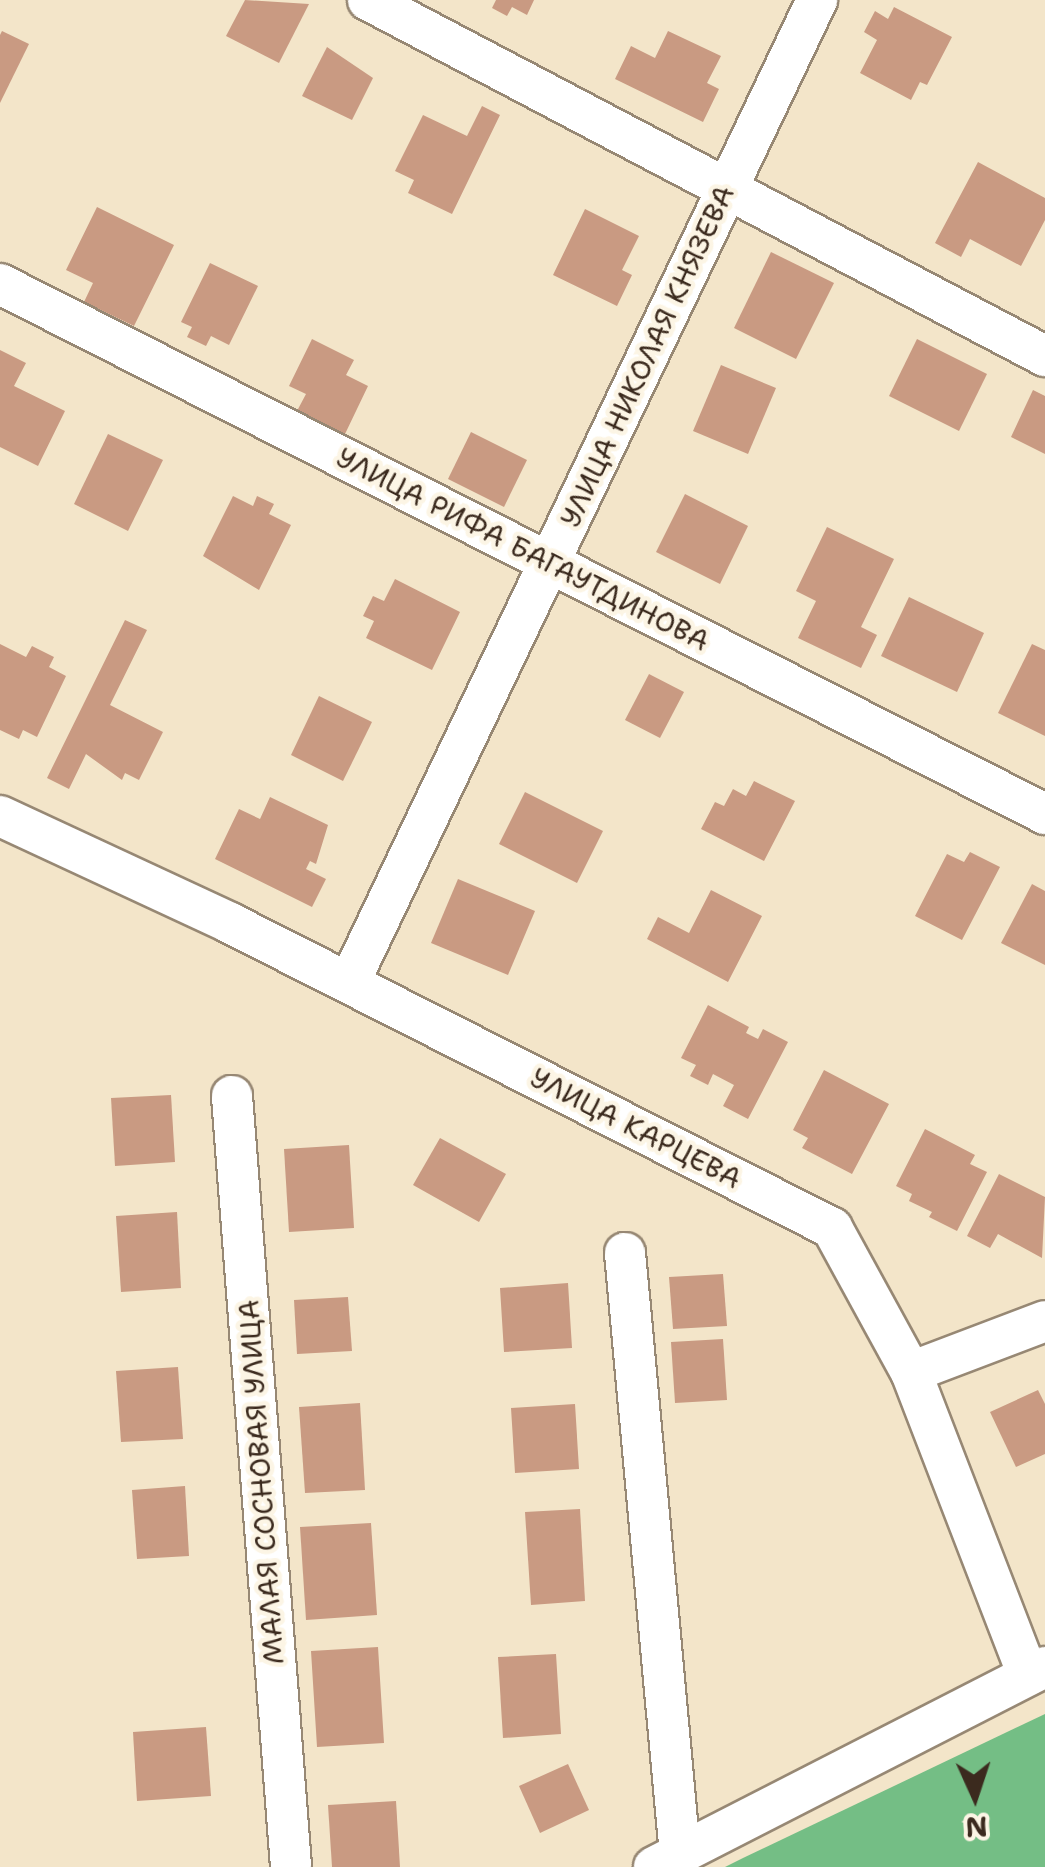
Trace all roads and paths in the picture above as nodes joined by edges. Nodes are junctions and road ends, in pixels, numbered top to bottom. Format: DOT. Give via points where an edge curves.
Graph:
graph roads {
  1 [pos="368,0"];
  2 [pos="816,0"];
  3 [pos="727,189"];
  4 [pos="0,284"];
  5 [pos="1045,356"];
  6 [pos="549,562"];
  7 [pos="1045,814"];
  8 [pos="0,816"];
  9 [pos="349,983"];
  10 [pos="232,1096"];
  11 [pos="625,1253"];
  12 [pos="1045,1321"];
  13 [pos="911,1372"];
  14 [pos="1037,1671"];
  15 [pos="667,1860"];
  16 [pos="291,1867"];
  1 -- 3 [label="street"];
  2 -- 3 [label="street, УЛИЦА НИКОЛАЯ КНЯЗЕВА"];
  3 -- 5 [label="street"];
  3 -- 6 [label="street, УЛИЦА НИКОЛАЯ КНЯЗЕВА"];
  4 -- 6 [label="street, УЛИЦА РИФА БАГАУТДИНОВА"];
  6 -- 7 [label="street, УЛИЦА РИФА БАГАУТДИНОВА"];
  6 -- 9 [label="street, УЛИЦА НИКОЛАЯ КНЯЗЕВА"];
  8 -- 9 [label="street, УЛИЦА КАРЦЕВА"];
  9 -- 13 [label="street, УЛИЦА КАРЦЕВА" via="832,1228"];
  10 -- 16 [label="street, МАЛАЯ СОСНОВАЯ УЛИЦА"];
  11 -- 15 [label="street"];
  12 -- 13 [label="street"];
  13 -- 14 [label="street, УЛИЦА КАРЦЕВА"];
  14 -- 15 [label="street"];
}
